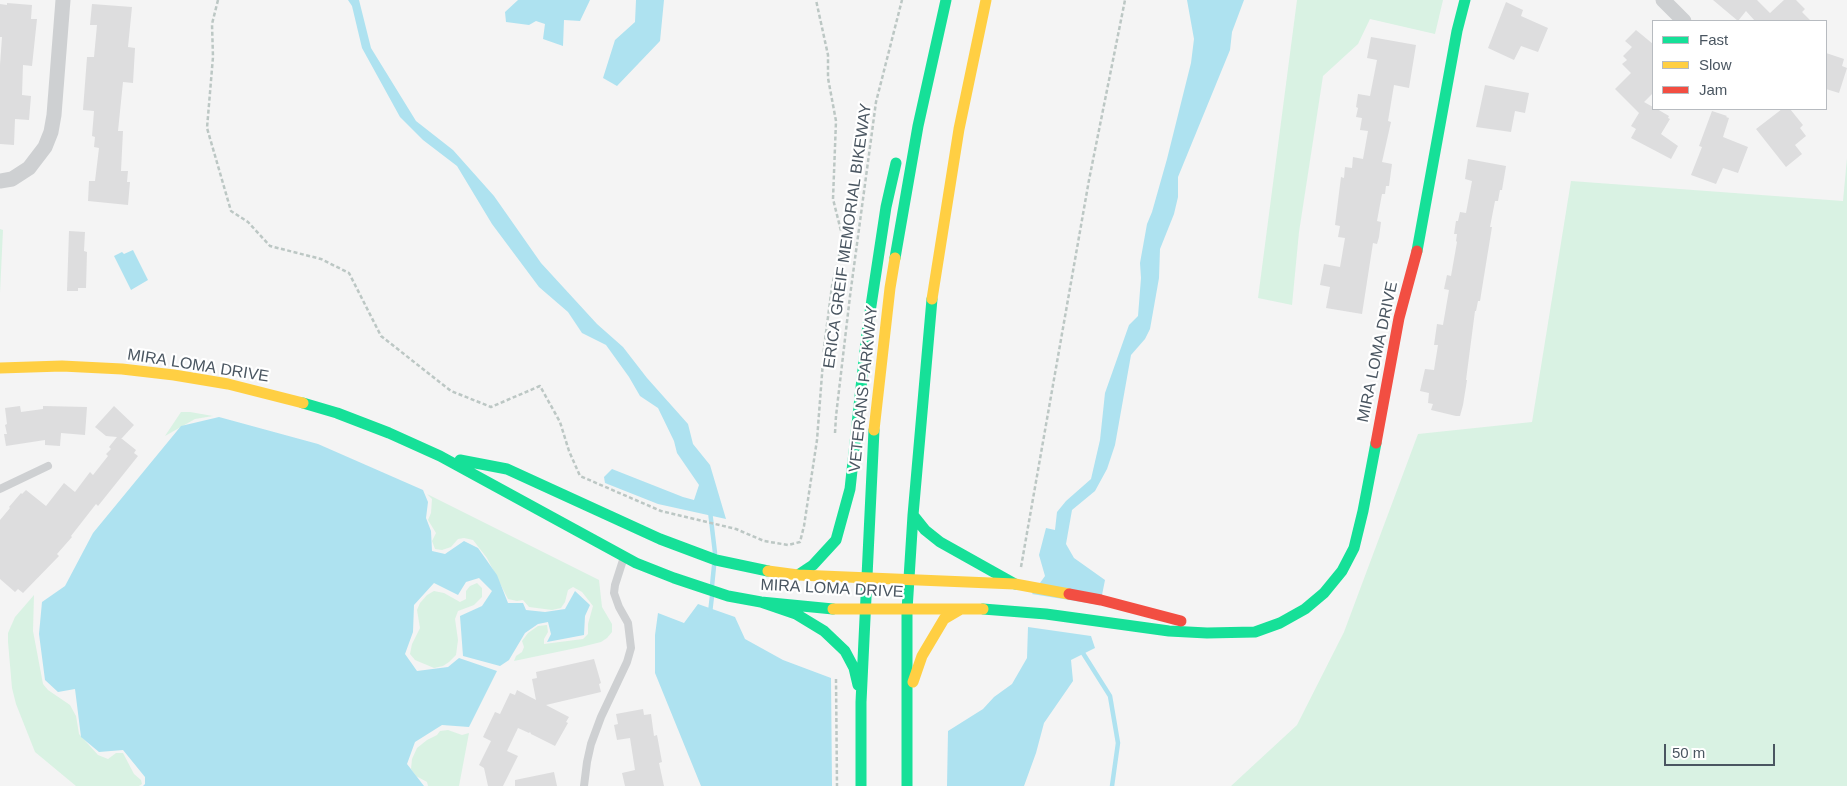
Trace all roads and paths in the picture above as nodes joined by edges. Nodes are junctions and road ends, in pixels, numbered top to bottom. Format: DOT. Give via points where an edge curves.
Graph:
graph roads {
  1 [pos="63,0"];
  2 [pos="218,0"];
  3 [pos="816,0"];
  4 [pos="902,0"];
  5 [pos="946,0"];
  6 [pos="986,0"];
  7 [pos="1125,0"];
  8 [pos="1465,0"];
  9 [pos="1663,0"];
  10 [pos="1683,20"];
  11 [pos="919,122"];
  12 [pos="0,181"];
  13 [pos="0,368"];
  14 [pos="835,434"];
  15 [pos="440,456"];
  16 [pos="48,466"];
  17 [pos="0,489"];
  18 [pos="913,515"];
  19 [pos="624,557"];
  20 [pos="1021,569"];
  21 [pos="798,575"];
  22 [pos="867,577"];
  23 [pos="909,579"];
  24 [pos="1015,584"];
  25 [pos="761,602"];
  26 [pos="961,609"];
  27 [pos="865,610"];
  28 [pos="907,610"];
  29 [pos="1224,633"];
  30 [pos="836,678"];
  31 [pos="907,698"];
  32 [pos="861,702"];
  33 [pos="584,786"];
  34 [pos="836,786"];
  35 [pos="861,786"];
  36 [pos="907,786"];
  1 -- 12 [label="street" via="51,132 45,147 29,168 12,179"];
  2 -- 3 [label="path" via="212,24 213,57 207,128 231,210 248,222 270,246 321,259 349,273 381,336 451,391 492,407 540,386 560,422 580,476 661,511 736,529 764,542 788,545 800,542 804,526 817,440 825,339 842,235 833,199 836,121 828,78 828,55"];
  4 -- 14 [label="path, ERICA GREIF MEMORIAL BIKEWAY" via="876,102"];
  5 -- 11 [label="main road, VETERANS PARKWAY"];
  6 -- 18 [label="main road" via="958,129 932,292"];
  7 -- 20 [label="path" via="1089,180"];
  8 -- 29 [label="main road, MIRA LOMA DRIVE" via="1417,252 1399,318 1354,548 1342,571 1305,609 1255,632"];
  9 -- 10 [label="street"];
  11 -- 21 [label="main road" via="896,161 886,208 867,332 850,489 836,540 813,565"];
  11 -- 22 [label="main road, VETERANS PARKWAY" via="890,288 873,435"];
  13 -- 15 [label="main road, MIRA LOMA DRIVE" via="62,366 122,369 228,384 337,413"];
  15 -- 19 [label="main road, MIRA LOMA DRIVE"];
  15 -- 21 [label="main road, MIRA LOMA DRIVE" via="508,469 660,539 716,560"];
  16 -- 17 [label="lane"];
  18 -- 23 [label="main road"];
  18 -- 24 [label="main road" via="924,530 940,542"];
  19 -- 25 [label="main road, MIRA LOMA DRIVE" via="654,571 728,596"];
  19 -- 33 [label="lane" via="614,593 628,623 631,648 601,717 587,762"];
  21 -- 22 [label="main road, MIRA LOMA DRIVE"];
  22 -- 23 [label="main road, MIRA LOMA DRIVE"];
  22 -- 27 [label="main road, VETERANS PARKWAY"];
  23 -- 24 [label="main road, MIRA LOMA DRIVE"];
  23 -- 28 [label="main road"];
  24 -- 29 [label="main road, MIRA LOMA DRIVE" via="1102,600"];
  25 -- 27 [label="main road, MIRA LOMA DRIVE"];
  25 -- 32 [label="main road" via="796,614 824,631 845,651 854,668"];
  26 -- 28 [label="main road, MIRA LOMA DRIVE"];
  26 -- 29 [label="main road, MIRA LOMA DRIVE" via="1028,612 1169,630"];
  26 -- 31 [label="main road" via="944,619 922,656"];
  27 -- 28 [label="main road, MIRA LOMA DRIVE"];
  27 -- 32 [label="main road, VETERANS PARKWAY"];
  28 -- 31 [label="main road"];
  30 -- 34 [label="path"];
  31 -- 36 [label="main road"];
  32 -- 35 [label="main road, VETERANS PARKWAY"];
}
